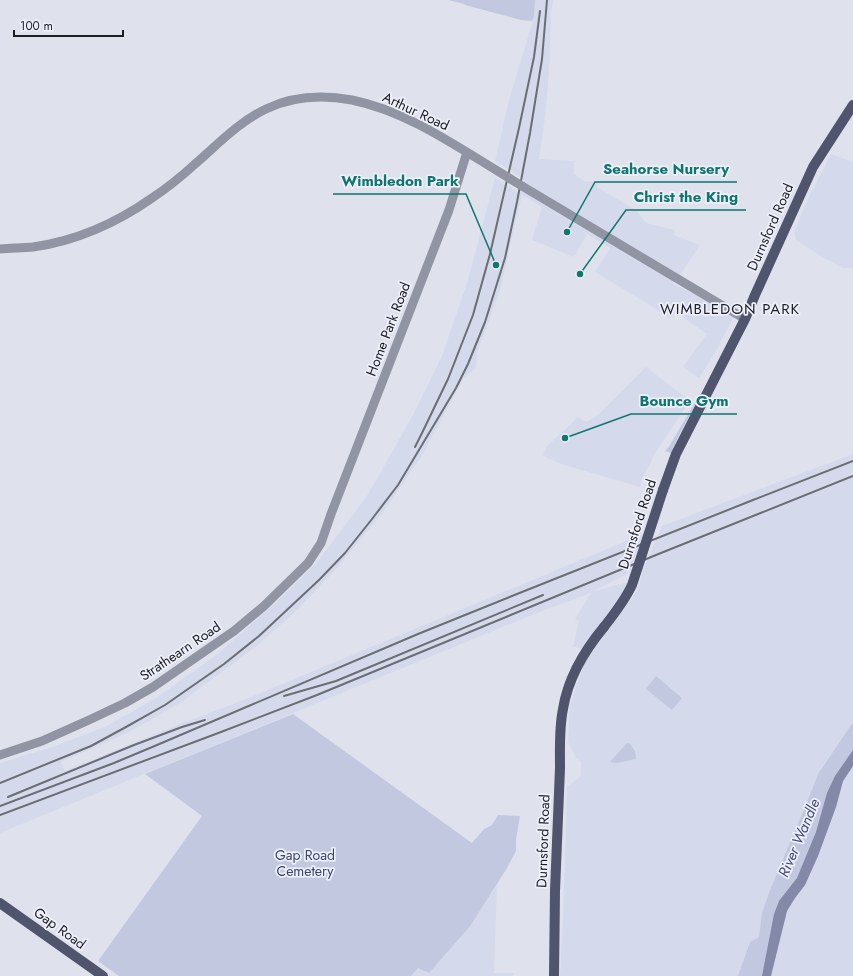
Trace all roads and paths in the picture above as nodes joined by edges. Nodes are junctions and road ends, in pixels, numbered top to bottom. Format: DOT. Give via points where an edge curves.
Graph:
graph roads {
  1 [pos="853,105"];
  2 [pos="467,152"];
  3 [pos="0,248"];
  4 [pos="745,319"];
  5 [pos="331,514"];
  6 [pos="0,755"];
  7 [pos="0,903"];
  8 [pos="103,976"];
  9 [pos="554,976"];
  1 -- 4 [label="main road, Durnsford Road" via="813,167"];
  2 -- 3 [label="street, Arthur Road" via="428,129 386,110 352,100 324,97 293,99 267,108 244,122 183,174 129,213 80,235 53,243 32,247"];
  2 -- 4 [label="street, Arthur Road, bridge"];
  2 -- 5 [label="street, Home Park Road" via="446,217"];
  4 -- 9 [label="main road, Durnsford Road, bridge" via="676,454 632,585 622,605 592,641 578,665 562,710 555,868"];
  5 -- 6 [label="street, Strathearn Road" via="313,556 264,606 234,631 153,687 125,703 42,741"];
  7 -- 8 [label="main road, Gap Road"];
}
